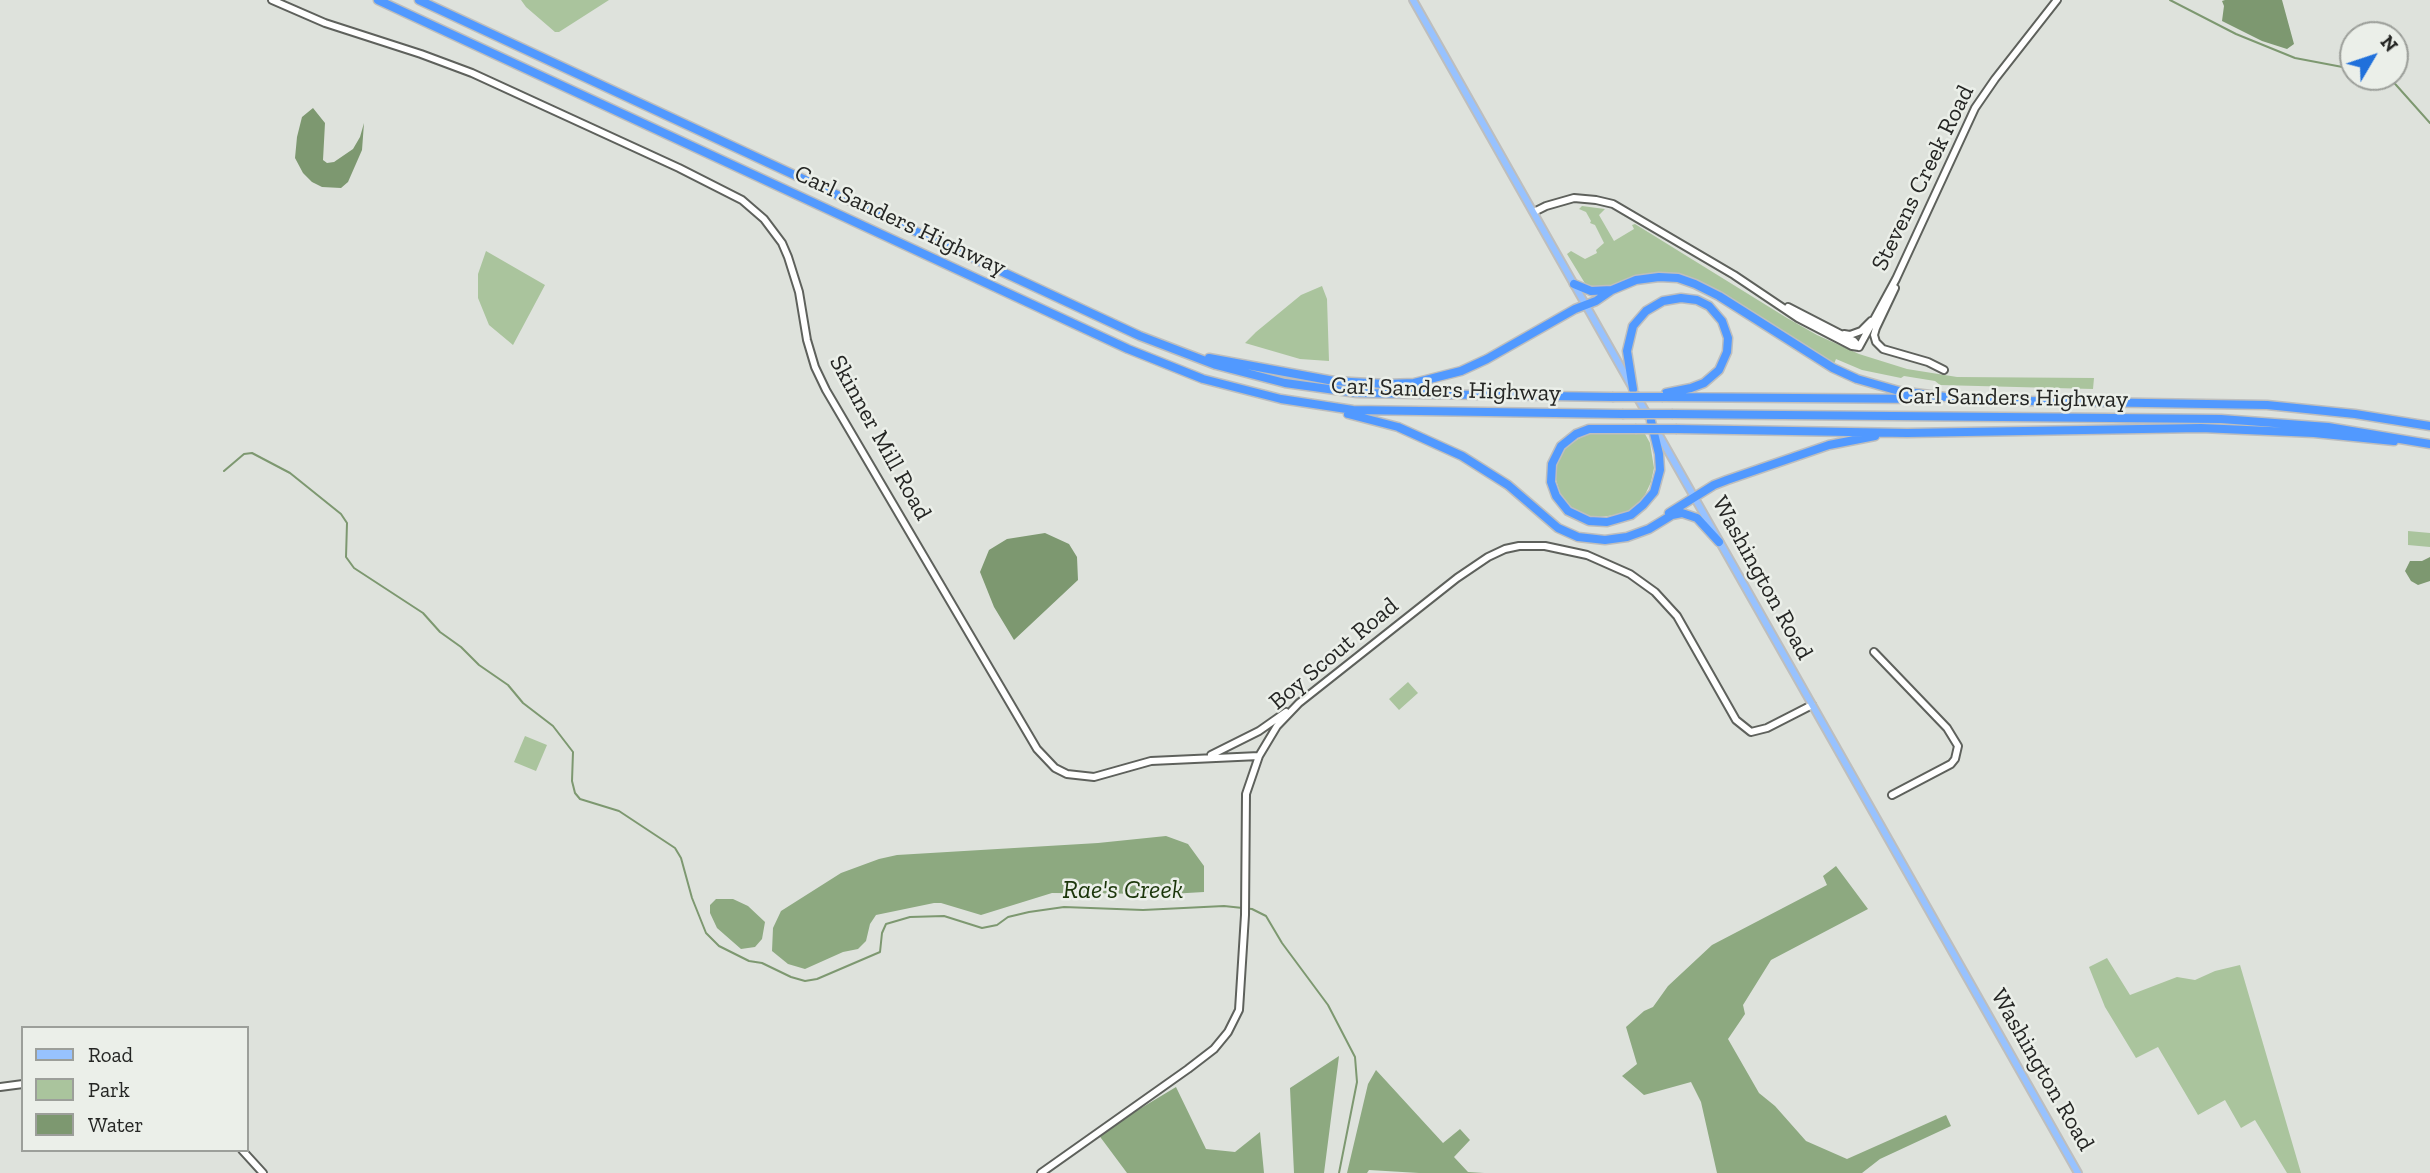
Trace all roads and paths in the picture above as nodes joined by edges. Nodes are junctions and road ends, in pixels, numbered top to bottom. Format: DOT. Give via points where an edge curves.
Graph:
graph roads {
  1 [pos="272,0"];
  2 [pos="378,0"];
  3 [pos="419,0"];
  4 [pos="1413,0"];
  5 [pos="2057,0"];
  6 [pos="1534,212"];
  7 [pos="1896,279"];
  8 [pos="1574,284"];
  9 [pos="1612,290"];
  10 [pos="1775,302"];
  11 [pos="1586,305"];
  12 [pos="1875,318"];
  13 [pos="1838,332"];
  14 [pos="1859,346"];
  15 [pos="1182,354"];
  16 [pos="1944,370"];
  17 [pos="1633,389"];
  18 [pos="1662,395"];
  19 [pos="1969,400"];
  20 [pos="1307,404"];
  21 [pos="1651,421"];
  22 [pos="2430,426"];
  23 [pos="1907,432"];
  24 [pos="2428,443"];
  25 [pos="1695,497"];
  26 [pos="1627,537"];
  27 [pos="1720,542"];
  28 [pos="1874,652"];
  29 [pos="1299,703"];
  30 [pos="1812,705"];
  31 [pos="1259,755"];
  32 [pos="1209,757"];
  33 [pos="1892,795"];
  34 [pos="21,1084"];
  35 [pos="0,1087"];
  36 [pos="244,1152"];
  37 [pos="263,1173"];
  38 [pos="1041,1173"];
  39 [pos="2078,1173"];
  1 -- 32 [label="street, Skinner Mill Road" via="472,73 679,168 752,208 774,231 788,257 807,341 826,390 1045,760 1067,774 1094,777 1139,763"];
  2 -- 20 [label="highway, Carl Sanders Highway" via="1153,360 1227,387"];
  3 -- 15 [label="highway, Carl Sanders Highway"];
  4 -- 6 [label="main road, Washington Road"];
  5 -- 7 [label="street, Stevens Creek Road" via="1975,108"];
  6 -- 8 [label="main road, Washington Road"];
  6 -- 10 [label="street" via="1574,198 1610,203"];
  7 -- 12 [label="street, Stevens Creek Road"];
  7 -- 16 [label="street" via="1876,328 1876,342 1883,349"];
  8 -- 9 [label="highway" via="1591,291"];
  8 -- 11 [label="main road, Washington Road"];
  9 -- 11 [label="highway"];
  9 -- 19 [label="highway" via="1636,280 1678,278 1719,296 1857,379 1899,391"];
  10 -- 13 [label="street"];
  10 -- 14 [label="street" via="1798,318"];
  11 -- 15 [label="highway" via="1474,365 1414,383 1314,379"];
  11 -- 17 [label="main road, Washington Road"];
  12 -- 13 [label="street" via="1861,331 1850,335"];
  12 -- 14 [label="street, Stevens Creek Road"];
  13 -- 14 [label="street"];
  15 -- 18 [label="highway, Carl Sanders Highway, bridge" via="1269,380 1338,391"];
  17 -- 18 [label="highway" via="1627,347 1641,315 1668,299 1704,303 1726,330 1722,365 1698,385"];
  17 -- 21 [label="main road, Washington Road"];
  18 -- 19 [label="highway, Carl Sanders Highway"];
  19 -- 22 [label="highway, Carl Sanders Highway" via="2267,405"];
  20 -- 24 [label="highway, Carl Sanders Highway, bridge" via="1379,411 2221,419 2319,426"];
  20 -- 26 [label="highway" via="1398,427 1462,456 1570,534 1596,540"];
  21 -- 23 [label="highway, bridge" via="1659,454 1660,470 1654,492 1643,505 1631,515 1607,522 1589,521 1568,511 1551,482 1552,464 1561,446 1589,429 1635,429 1677,429"];
  21 -- 25 [label="main road, Washington Road"];
  23 -- 24 [label="highway" via="2201,428"];
  23 -- 25 [label="highway" via="1829,445 1727,480"];
  25 -- 26 [label="highway"];
  25 -- 27 [label="main road, Washington Road"];
  26 -- 27 [label="highway" via="1682,513 1697,519"];
  27 -- 30 [label="main road, Washington Road"];
  28 -- 33 [label="street" via="1947,728 1958,746 1951,764"];
  29 -- 30 [label="street, Boy Scout Road" via="1488,557 1504,549 1537,545 1611,564 1655,592 1677,616 1736,720 1747,730 1767,728"];
  29 -- 31 [label="street, Boy Scout Road"];
  29 -- 32 [label="street"];
  30 -- 39 [label="main road, Washington Road"];
  31 -- 32 [label="street, Skinner Mill Road"];
  31 -- 38 [label="street, Boy Scout Road" via="1246,794 1238,1010 1228,1032 1188,1069"];
  34 -- 35 [label="street"];
  36 -- 37 [label="street"];
}
